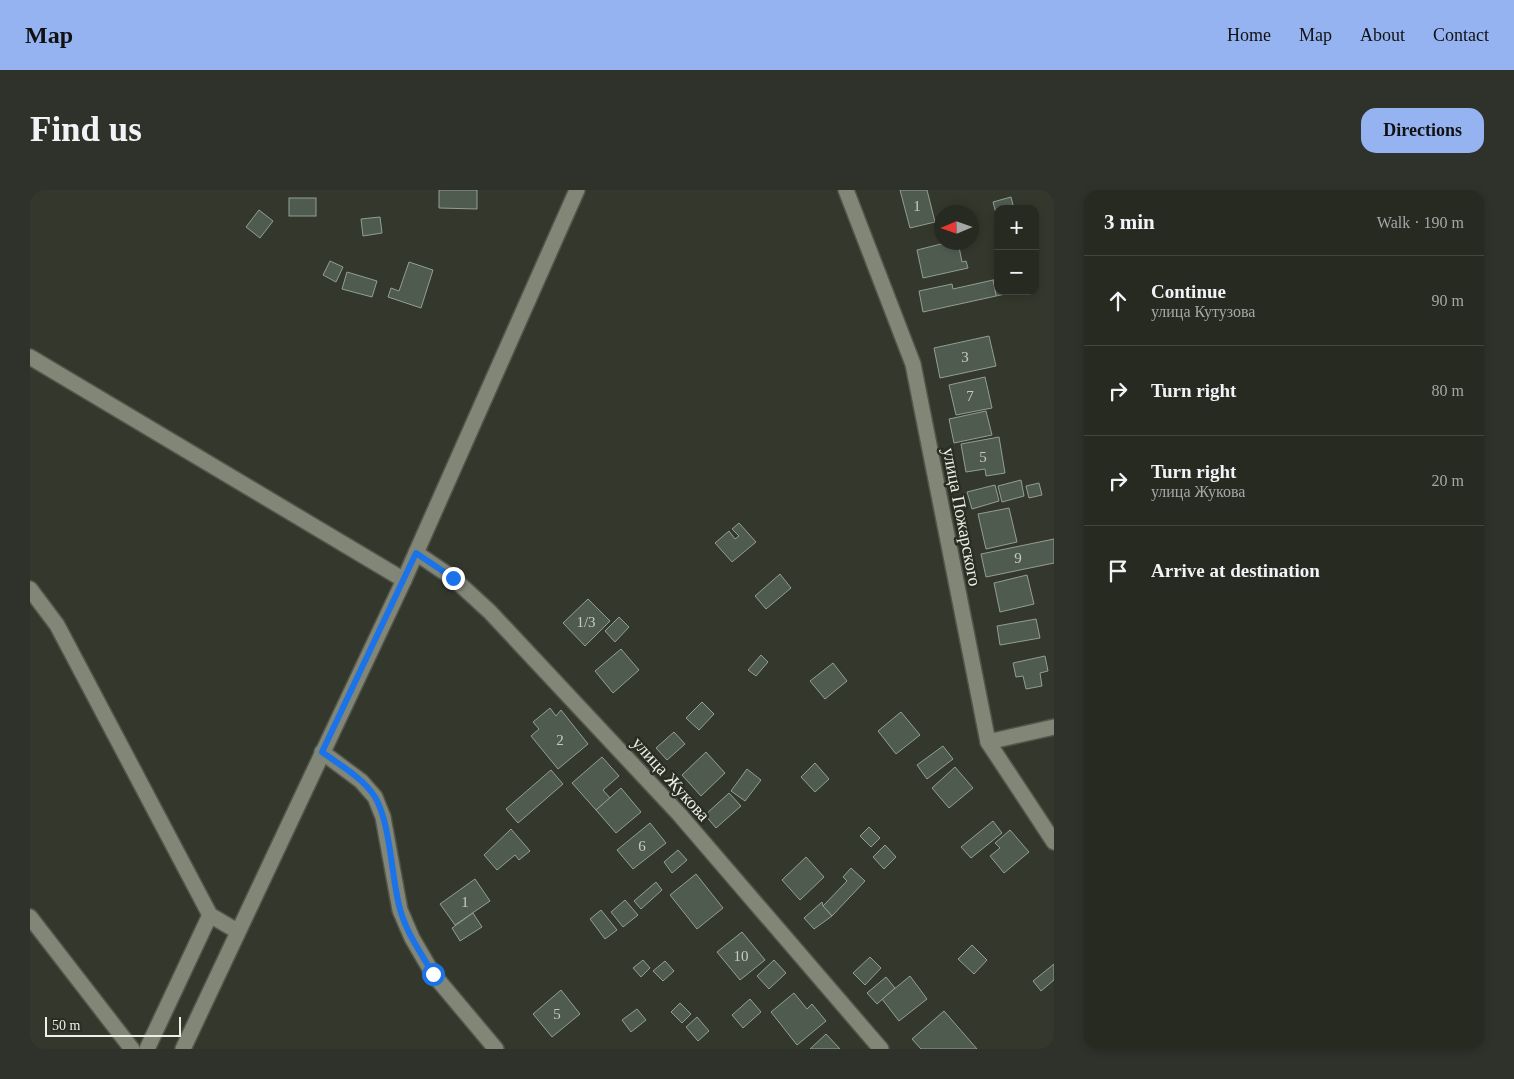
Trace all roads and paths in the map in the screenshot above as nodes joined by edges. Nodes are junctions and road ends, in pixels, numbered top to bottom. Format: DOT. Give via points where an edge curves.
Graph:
graph roads {
  1 [pos="577,190"];
  2 [pos="846,190"];
  3 [pos="30,357"];
  4 [pos="416,553"];
  5 [pos="404,580"];
  6 [pos="30,589"];
  7 [pos="1054,727"];
  8 [pos="988,742"];
  9 [pos="322,752"];
  10 [pos="1054,842"];
  11 [pos="210,915"];
  12 [pos="30,917"];
  13 [pos="237,931"];
  14 [pos="132,1049"];
  15 [pos="147,1049"];
  16 [pos="183,1049"];
  17 [pos="496,1049"];
  18 [pos="881,1049"];
  1 -- 4 [label="street"];
  2 -- 8 [label="street, улица Пожарского" via="913,364"];
  3 -- 5 [label="street"];
  4 -- 5 [label="street"];
  4 -- 18 [label="street, улица Жукова" via="453,578 497,619 678,814"];
  5 -- 9 [label="street"];
  6 -- 11 [label="street" via="57,624"];
  7 -- 8 [label="street"];
  8 -- 10 [label="street, улица Пожарского"];
  9 -- 13 [label="street"];
  9 -- 17 [label="street" via="362,781 375,797 383,817 400,910 412,938 433,974"];
  11 -- 13 [label="street"];
  11 -- 15 [label="street"];
  12 -- 14 [label="street"];
  13 -- 16 [label="street"];
}
